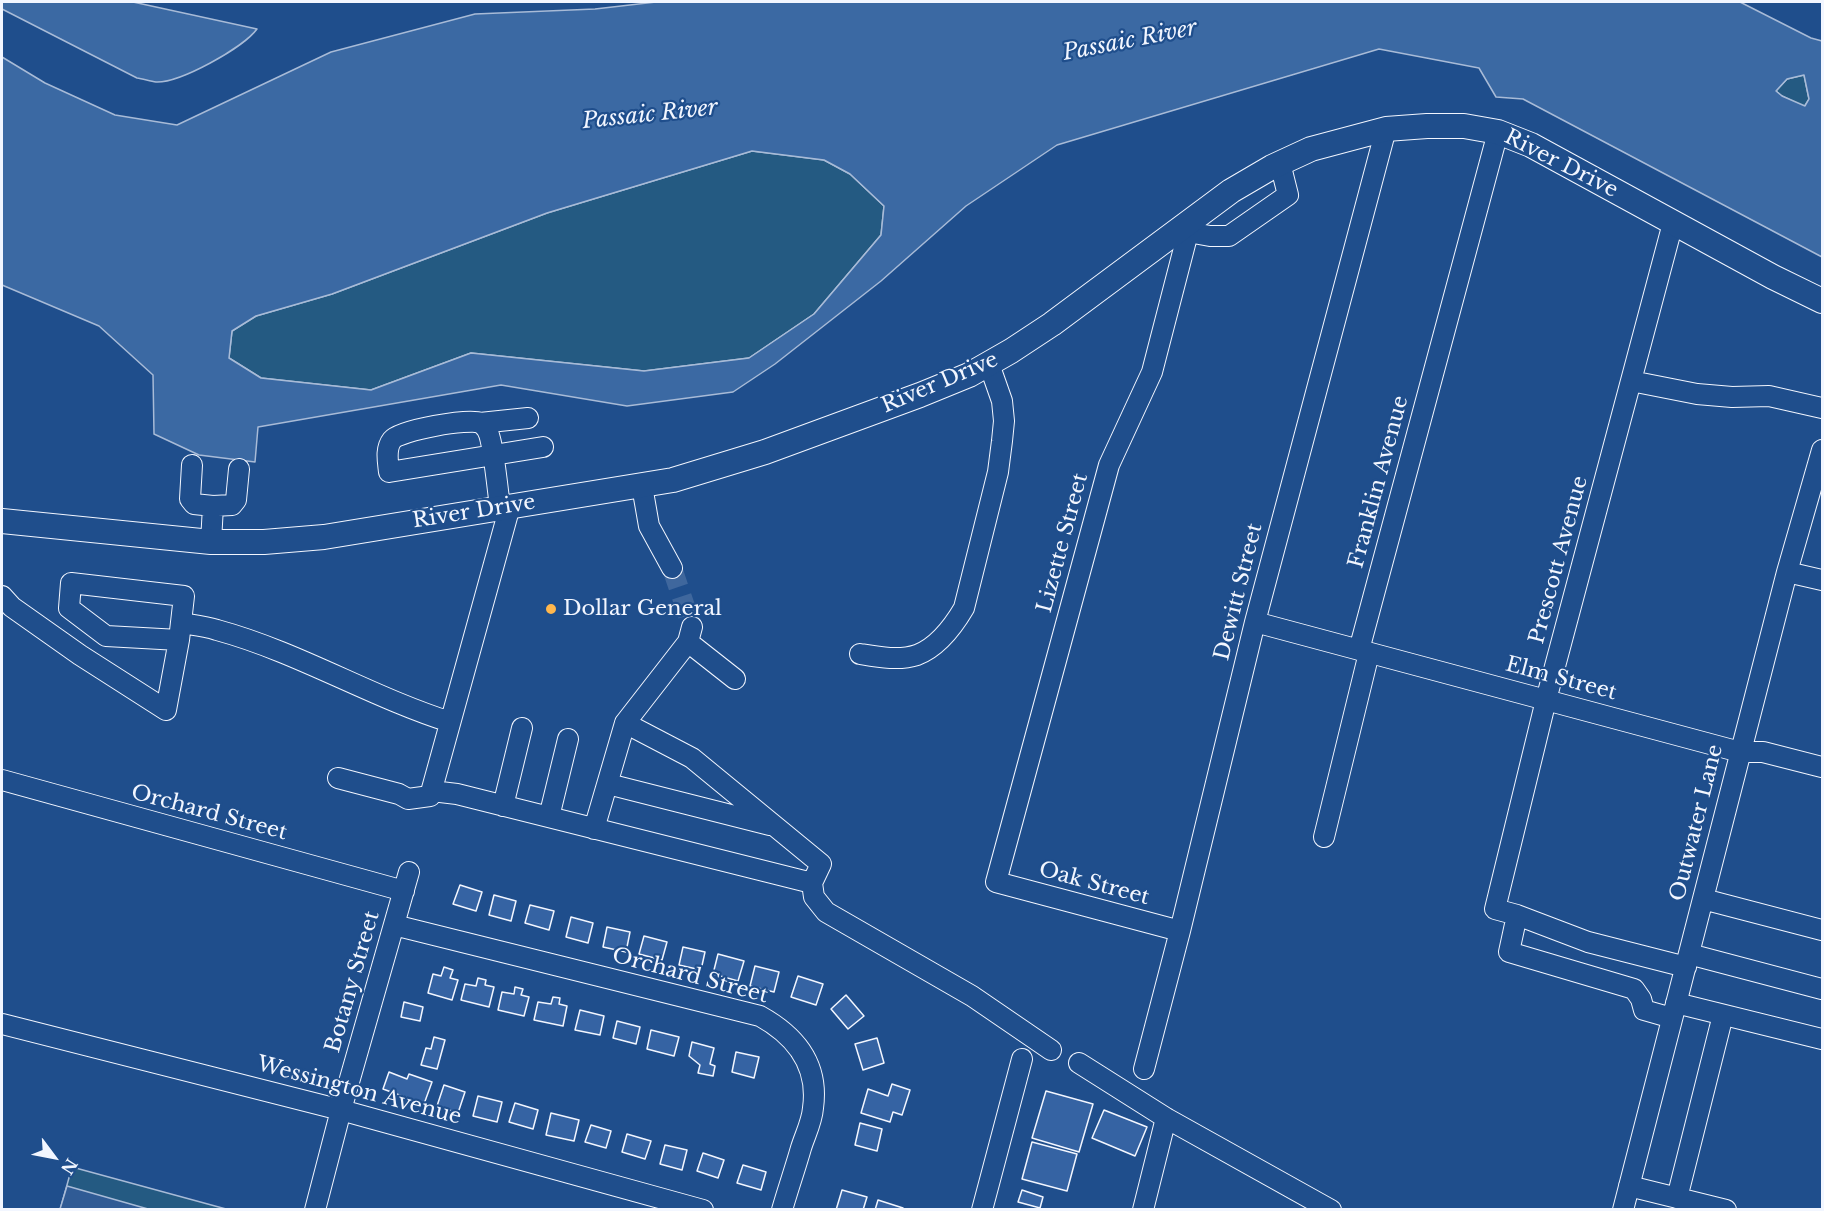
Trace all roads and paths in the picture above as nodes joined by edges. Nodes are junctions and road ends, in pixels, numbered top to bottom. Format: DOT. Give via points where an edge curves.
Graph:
graph roads {
  1 [pos="1386,129"];
  2 [pos="1498,132"];
  3 [pos="1280,163"];
  4 [pos="1673,223"];
  5 [pos="1189,226"];
  6 [pos="1822,301"];
  7 [pos="989,364"];
  8 [pos="1631,381"];
  9 [pos="1822,408"];
  10 [pos="528,417"];
  11 [pos="480,423"];
  12 [pos="543,447"];
  13 [pos="1822,450"];
  14 [pos="493,456"];
  15 [pos="192,465"];
  16 [pos="239,469"];
  17 [pos="642,486"];
  18 [pos="213,506"];
  19 [pos="505,507"];
  20 [pos="2,521"];
  21 [pos="210,542"];
  22 [pos="672,568"];
  23 [pos="1787,572"];
  24 [pos="1822,580"];
  25 [pos="2,596"];
  26 [pos="1255,622"];
  27 [pos="180,631"];
  28 [pos="1364,651"];
  29 [pos="860,654"];
  30 [pos="735,679"];
  31 [pos="1546,700"];
  32 [pos="450,722"];
  33 [pos="625,723"];
  34 [pos="522,728"];
  35 [pos="568,739"];
  36 [pos="1740,752"];
  37 [pos="1822,767"];
  38 [pos="338,778"];
  39 [pos="2,780"];
  40 [pos="608,784"];
  41 [pos="431,793"];
  42 [pos="503,806"];
  43 [pos="549,817"];
  44 [pos="776,827"];
  45 [pos="594,828"];
  46 [pos="1324,837"];
  47 [pos="409,872"];
  48 [pos="996,882"];
  49 [pos="812,883"];
  50 [pos="404,891"];
  51 [pos="1703,899"];
  52 [pos="1517,915"];
  53 [pos="394,926"];
  54 [pos="1822,930"];
  55 [pos="1180,931"];
  56 [pos="1688,961"];
  57 [pos="1822,989"];
  58 [pos="1674,1010"];
  59 [pos="1724,1016"];
  60 [pos="2,1024"];
  61 [pos="1822,1039"];
  62 [pos="1051,1050"];
  63 [pos="1022,1059"];
  64 [pos="1079,1063"];
  65 [pos="1143,1069"];
  66 [pos="341,1110"];
  67 [pos="1166,1118"];
  68 [pos="1629,1186"];
  69 [pos="1677,1198"];
  70 [pos="315,1209"];
  71 [pos="703,1209"];
  72 [pos="782,1209"];
  73 [pos="982,1209"];
  74 [pos="1143,1209"];
  75 [pos="1331,1209"];
  76 [pos="1623,1209"];
  77 [pos="1726,1209"];
  1 -- 2 [label="main road, River Drive" via="1464,126"];
  1 -- 3 [label="main road, River Drive" via="1311,149"];
  1 -- 26 [label="street, Dewitt Street"];
  2 -- 4 [label="main road, River Drive" via="1565,162"];
  2 -- 28 [label="street, Franklin Avenue"];
  3 -- 5 [label="main road, River Drive" via="1231,191"];
  3 -- 5 [label="street" via="1288,195 1229,236 1210,236"];
  4 -- 6 [label="main road, River Drive"];
  4 -- 8 [label="street, Prescott Avenue"];
  5 -- 7 [label="main road, River Drive"];
  5 -- 48 [label="street, Lizette Street" via="1152,372 1109,465"];
  7 -- 17 [label="main road, River Drive" via="920,395 765,452"];
  7 -- 29 [label="street" via="1002,401 1002,441 964,608 954,626 918,655 890,658"];
  8 -- 9 [label="street" via="1732,398 1769,396"];
  8 -- 31 [label="street, Prescott Avenue"];
  10 -- 11 [label="street"];
  11 -- 14 [label="street" via="489,431"];
  11 -- 14 [label="street" via="400,434 391,441 387,452 390,472"];
  12 -- 14 [label="street"];
  13 -- 23 [label="street, Outwater Lane"];
  14 -- 19 [label="street"];
  15 -- 18 [label="street" via="190,499 194,504"];
  16 -- 18 [label="street" via="236,500 232,505"];
  17 -- 19 [label="main road, River Drive"];
  17 -- 22 [label="street" via="649,526"];
  18 -- 21 [label="street"];
  19 -- 21 [label="main road, River Drive" via="324,537"];
  19 -- 32 [label="street"];
  20 -- 21 [label="main road, River Drive"];
  23 -- 24 [label="street"];
  23 -- 36 [label="street, Outwater Lane"];
  25 -- 27 [label="street" via="80,655 166,710"];
  26 -- 28 [label="street, Elm Street"];
  26 -- 55 [label="street, Dewitt Street"];
  27 -- 27 [label="street" via="106,636 69,608 71,584 184,596"];
  27 -- 32 [label="street" via="216,629"];
  28 -- 31 [label="street, Elm Street"];
  28 -- 46 [label="street, Franklin Avenue"];
  30 -- 33 [label="street" via="690,634"];
  31 -- 36 [label="street, Elm Street"];
  31 -- 52 [label="street, Prescott Avenue" via="1495,909"];
  32 -- 41 [label="street"];
  33 -- 40 [label="street"];
  33 -- 44 [label="street" via="692,758"];
  34 -- 42 [label="street"];
  35 -- 43 [label="street"];
  36 -- 37 [label="street, Elm Street" via="1763,752"];
  36 -- 51 [label="street, Outwater Lane"];
  38 -- 41 [label="street" via="408,799"];
  39 -- 50 [label="street, Orchard Street"];
  40 -- 44 [label="street"];
  40 -- 45 [label="street"];
  41 -- 42 [label="street"];
  42 -- 43 [label="street"];
  43 -- 45 [label="street"];
  44 -- 49 [label="street" via="821,864"];
  45 -- 49 [label="street"];
  47 -- 50 [label="street, Botany Street"];
  48 -- 55 [label="street, Oak Street"];
  49 -- 62 [label="street" via="814,897 826,912 972,996"];
  50 -- 53 [label="street, Botany Street"];
  51 -- 54 [label="street"];
  51 -- 56 [label="street, Outwater Lane"];
  52 -- 56 [label="street" via="1588,942"];
  52 -- 58 [label="street" via="1509,952 1634,989 1644,1010"];
  53 -- 66 [label="street, Botany Street"];
  53 -- 72 [label="street, Orchard Street" via="760,1016 777,1025 804,1055 814,1092 813,1110"];
  55 -- 65 [label="street, Dewitt Street"];
  56 -- 57 [label="street"];
  56 -- 58 [label="street, Outwater Lane"];
  58 -- 59 [label="street"];
  58 -- 68 [label="street, Outwater Lane"];
  59 -- 61 [label="street"];
  59 -- 69 [label="street"];
  60 -- 66 [label="street, Wessington Avenue"];
  63 -- 73 [label="street"];
  64 -- 67 [label="street"];
  66 -- 70 [label="street, Botany Street"];
  66 -- 71 [label="street, Wessington Avenue"];
  67 -- 74 [label="street"];
  67 -- 75 [label="street"];
  68 -- 69 [label="street"];
  68 -- 76 [label="street, Outwater Lane"];
  69 -- 77 [label="street"];
}
